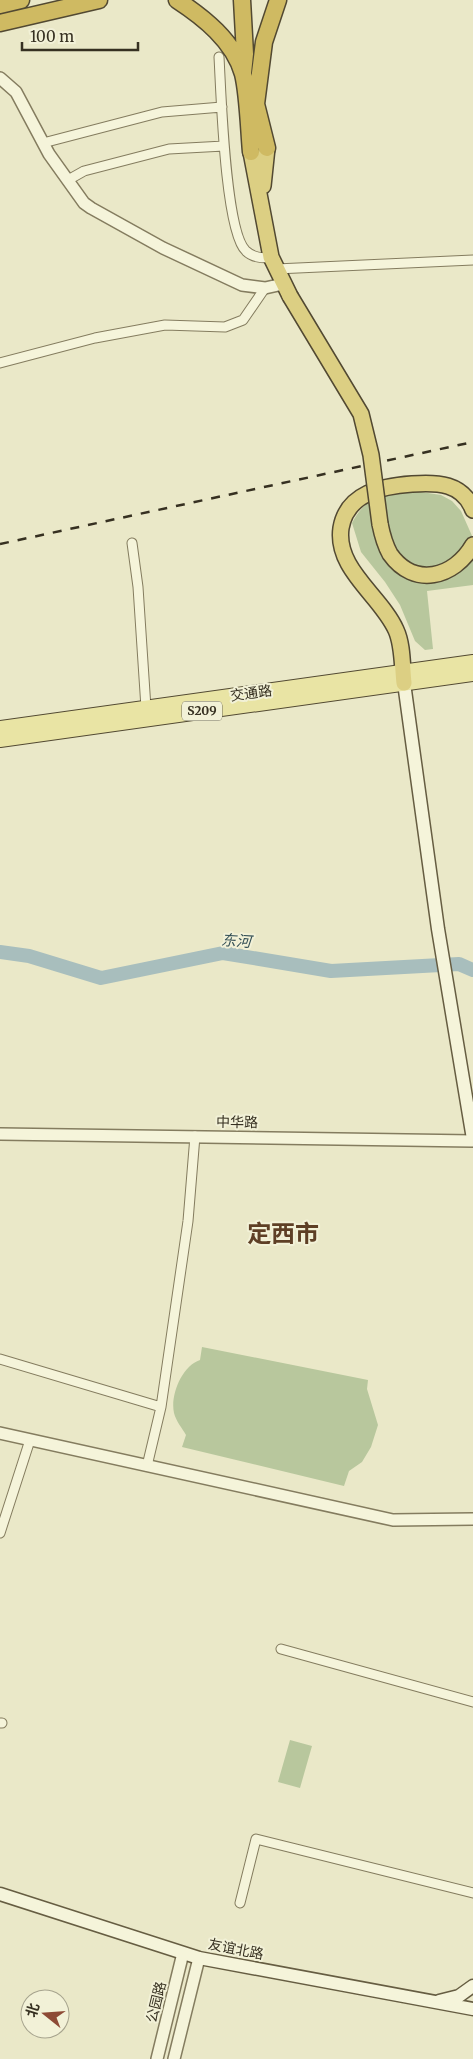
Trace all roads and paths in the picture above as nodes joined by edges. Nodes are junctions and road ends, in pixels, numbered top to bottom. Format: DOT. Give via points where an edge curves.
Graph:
graph roads {
  1 [pos="21,0"];
  2 [pos="99,0"];
  3 [pos="176,0"];
  4 [pos="242,0"];
  5 [pos="278,0"];
  6 [pos="0,5"];
  7 [pos="0,23"];
  8 [pos="245,54"];
  9 [pos="219,58"];
  10 [pos="243,74"];
  11 [pos="0,78"];
  12 [pos="256,104"];
  13 [pos="222,107"];
  14 [pos="43,143"];
  15 [pos="224,146"];
  16 [pos="259,150"];
  17 [pos="68,180"];
  18 [pos="473,260"];
  19 [pos="274,263"];
  20 [pos="265,288"];
  21 [pos="286,290"];
  22 [pos="0,363"];
  23 [pos="473,510"];
  24 [pos="132,543"];
  25 [pos="473,545"];
  26 [pos="473,662"];
  27 [pos="473,674"];
  28 [pos="404,677"];
  29 [pos="146,708"];
  30 [pos="0,728"];
  31 [pos="0,740"];
  32 [pos="0,1134"];
  33 [pos="195,1136"];
  34 [pos="473,1140"];
  35 [pos="0,1359"];
  36 [pos="161,1407"];
  37 [pos="0,1434"];
  38 [pos="30,1440"];
  39 [pos="147,1466"];
  40 [pos="473,1518"];
  41 [pos="0,1533"];
  42 [pos="281,1649"];
  43 [pos="473,1702"];
  44 [pos="473,1893"];
  45 [pos="0,1894"];
  46 [pos="240,1903"];
  47 [pos="183,1952"];
  48 [pos="199,1958"];
  49 [pos="473,1986"];
  50 [pos="432,2002"];
  51 [pos="473,2009"];
  52 [pos="157,2059"];
  53 [pos="174,2059"];
  1 -- 6 [label="highway"];
  2 -- 7 [label="highway"];
  3 -- 10 [label="highway" via="204,18 230,47"];
  4 -- 8 [label="highway"];
  5 -- 12 [label="highway" via="264,42"];
  8 -- 10 [label="highway"];
  8 -- 12 [label="highway"];
  9 -- 13 [label="street"];
  10 -- 16 [label="highway"];
  11 -- 14 [label="street" via="16,92"];
  12 -- 16 [label="highway"];
  13 -- 14 [label="street" via="162,112"];
  13 -- 15 [label="street"];
  14 -- 17 [label="street"];
  15 -- 17 [label="street" via="169,149 84,172"];
  15 -- 19 [label="street" via="236,235 246,251"];
  16 -- 19 [label="highway" via="261,202"];
  17 -- 20 [label="street" via="84,203 125,229 242,285"];
  18 -- 19 [label="street"];
  19 -- 21 [label="highway"];
  20 -- 21 [label="street"];
  20 -- 22 [label="street" via="243,320 225,328 165,325 95,338"];
  21 -- 25 [label="highway, bridge" via="361,414 380,524 389,552 412,572 441,574 455,568"];
  23 -- 28 [label="highway" via="463,495 453,488 441,483 428,483 395,485 370,491 356,500 347,512 341,535 346,558 396,631"];
  24 -- 29 [label="street"];
  26 -- 28 [label="main road, 交通路 / S209"];
  27 -- 28 [label="main road, 交通路 / S209"];
  28 -- 29 [label="main road, 交通路 / S209"];
  28 -- 31 [label="main road, 交通路 / S209"];
  28 -- 34 [label="main road" via="438,929"];
  29 -- 30 [label="main road, 交通路 / S209"];
  32 -- 33 [label="street, 中华路"];
  33 -- 34 [label="street, 中华路"];
  33 -- 36 [label="street" via="188,1221"];
  35 -- 36 [label="street"];
  36 -- 39 [label="street"];
  37 -- 38 [label="street"];
  38 -- 39 [label="street"];
  38 -- 41 [label="street"];
  39 -- 40 [label="street" via="393,1520"];
  42 -- 43 [label="street"];
  44 -- 46 [label="street" via="256,1839"];
  45 -- 47 [label="main road, 友谊北路"];
  47 -- 48 [label="main road, 友谊北路"];
  47 -- 52 [label="street, 公园路"];
  48 -- 50 [label="main road, 友谊北路"];
  48 -- 53 [label="street"];
  49 -- 50 [label="main road" via="459,1996"];
  50 -- 51 [label="main road, 友谊北路"];
}
